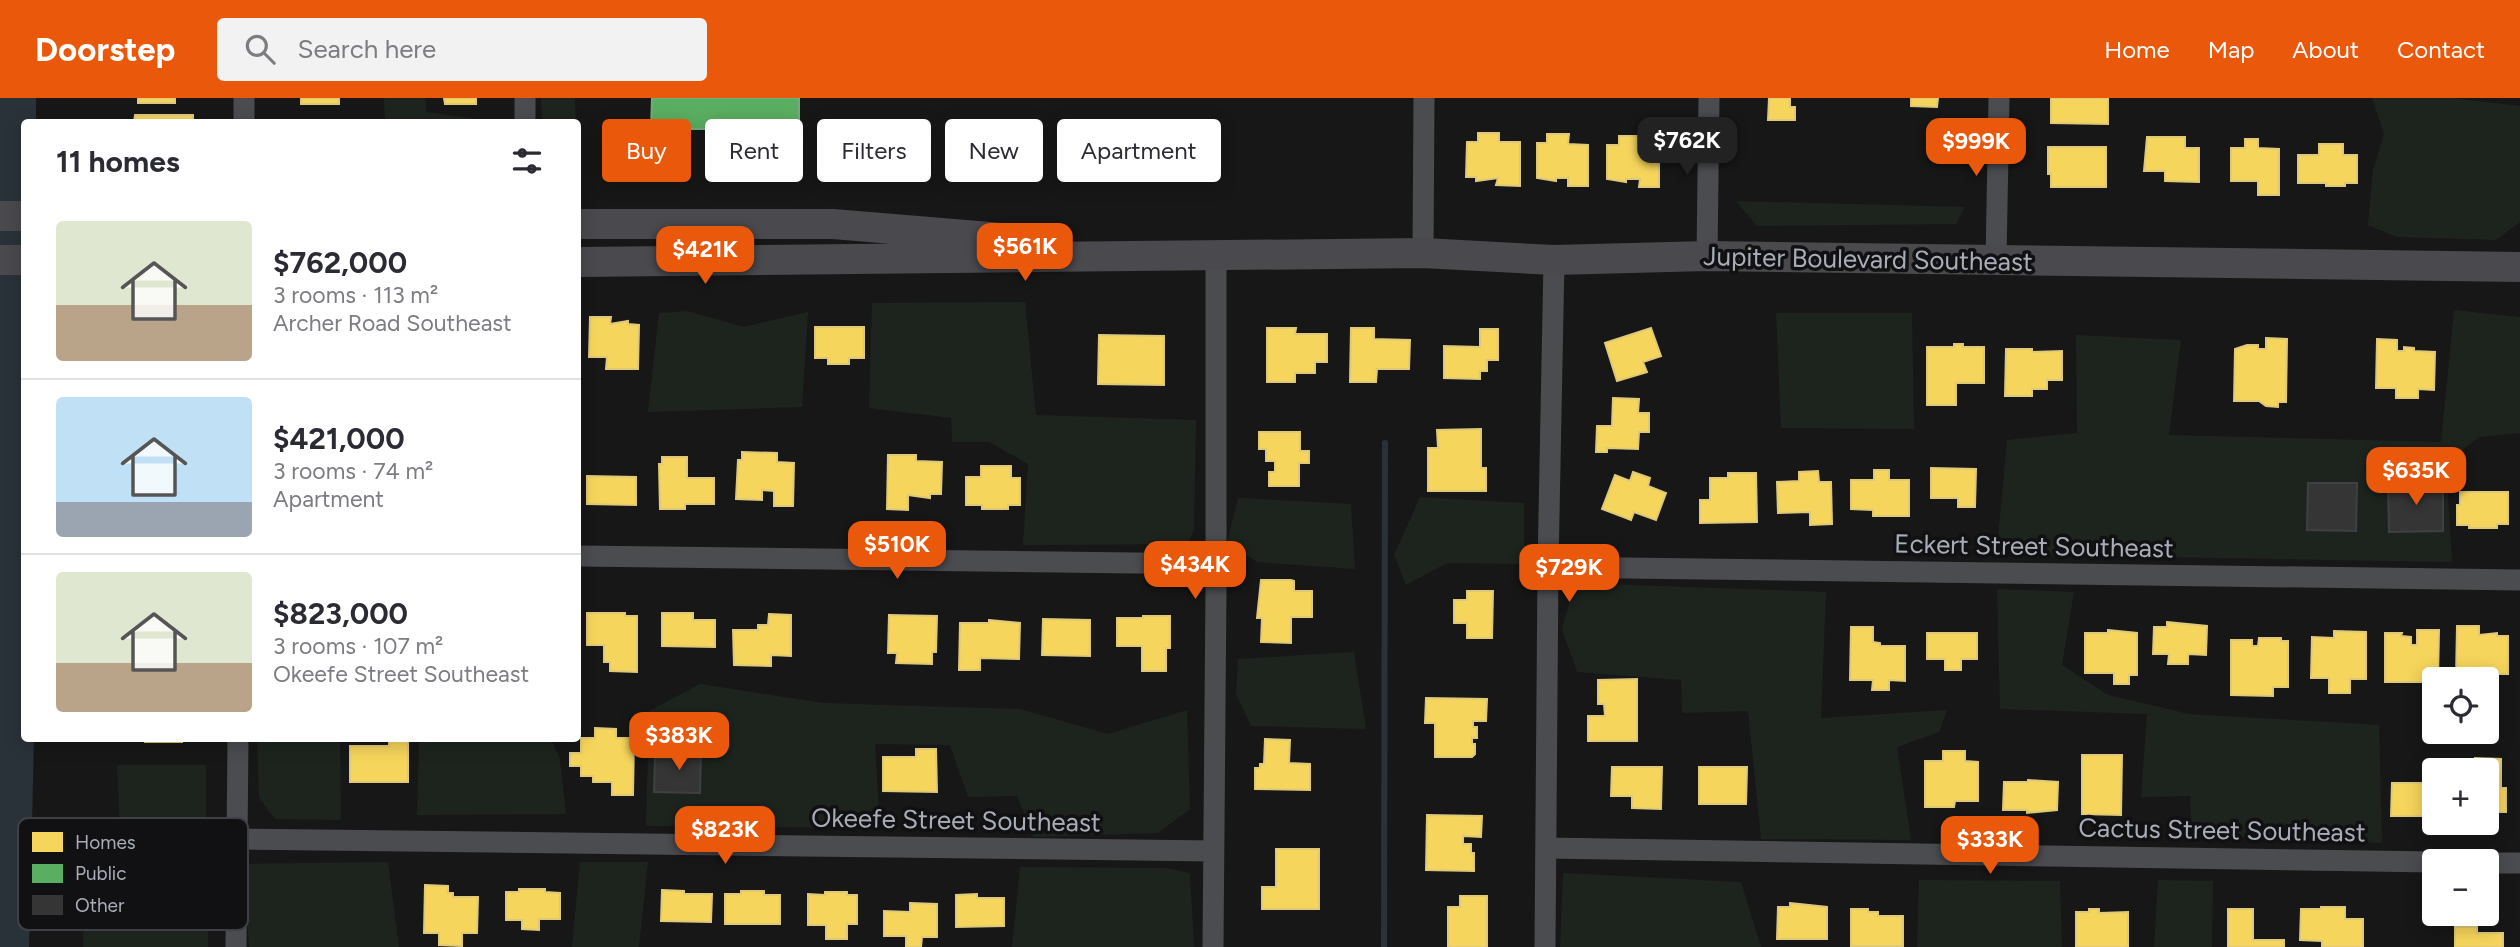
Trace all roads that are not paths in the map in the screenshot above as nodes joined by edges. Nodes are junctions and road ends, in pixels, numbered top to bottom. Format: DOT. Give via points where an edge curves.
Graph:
graph roads {
  1 [pos="244,98"];
  2 [pos="525,98"];
  3 [pos="1424,98"];
  4 [pos="1709,98"];
  5 [pos="1999,98"];
  6 [pos="244,119"];
  7 [pos="525,119"];
  8 [pos="0,216"];
  9 [pos="21,216"];
  10 [pos="581,224"];
  11 [pos="1423,253"];
  12 [pos="1216,256"];
  13 [pos="1707,256"];
  14 [pos="0,260"];
  15 [pos="21,260"];
  16 [pos="1554,260"];
  17 [pos="1996,260"];
  18 [pos="581,262"];
  19 [pos="2520,267"];
  20 [pos="581,556"];
  21 [pos="1216,565"];
  22 [pos="1548,567"];
  23 [pos="2520,580"];
  24 [pos="238,742"];
  25 [pos="237,818"];
  26 [pos="248,839"];
  27 [pos="1546,848"];
  28 [pos="1214,851"];
  29 [pos="2422,862"];
  30 [pos="2499,863"];
  31 [pos="2520,863"];
  32 [pos="1213,947"];
  33 [pos="1545,947"];
  1 -- 6 [label="street"];
  2 -- 7 [label="street"];
  3 -- 11 [label="street"];
  4 -- 13 [label="street"];
  5 -- 17 [label="street"];
  8 -- 9 [label="street"];
  10 -- 12 [label="street, Jupiter Boulevard Southeast" via="833,224"];
  11 -- 12 [label="street, Jupiter Boulevard Southeast"];
  11 -- 16 [label="street, Jupiter Boulevard Southeast"];
  12 -- 18 [label="street, Jupiter Boulevard Southeast"];
  12 -- 21 [label="street"];
  13 -- 16 [label="street, Jupiter Boulevard Southeast"];
  13 -- 17 [label="street, Jupiter Boulevard Southeast"];
  14 -- 15 [label="street"];
  16 -- 22 [label="street"];
  17 -- 19 [label="street, Jupiter Boulevard Southeast"];
  20 -- 21 [label="street"];
  21 -- 28 [label="street"];
  22 -- 23 [label="street, Eckert Street Southeast"];
  22 -- 27 [label="street"];
  24 -- 25 [label="street"];
  26 -- 28 [label="street, Okeefe Street Southeast"];
  27 -- 29 [label="street, Cactus Street Southeast"];
  27 -- 33 [label="street"];
  28 -- 32 [label="street"];
  30 -- 31 [label="street"];
}
